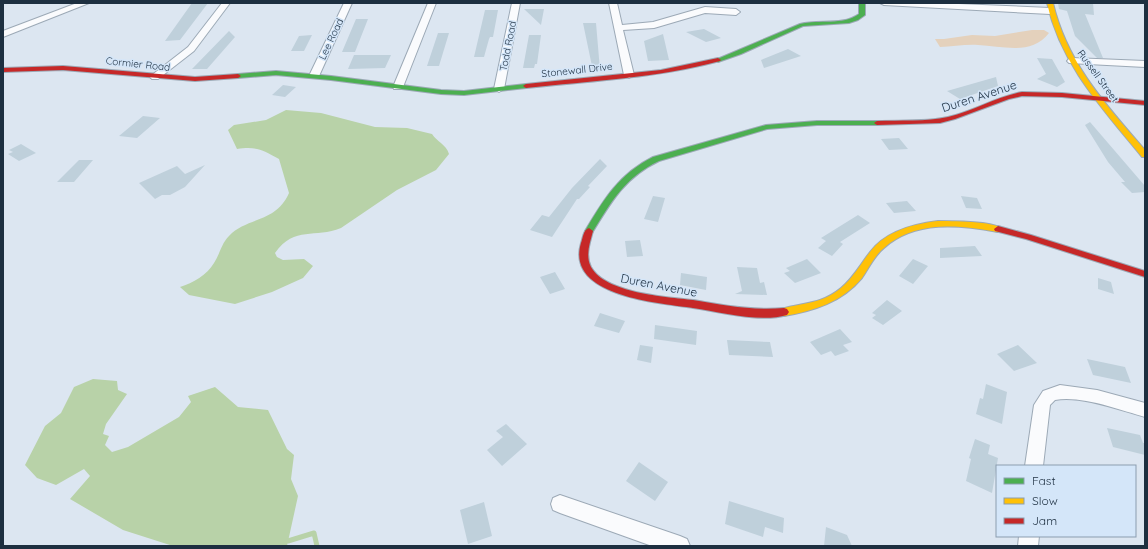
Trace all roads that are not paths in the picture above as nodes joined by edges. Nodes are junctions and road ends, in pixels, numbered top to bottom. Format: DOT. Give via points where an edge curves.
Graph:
graph roads {
  1 [pos="84,3"];
  2 [pos="226,3"];
  3 [pos="348,3"];
  4 [pos="432,3"];
  5 [pos="516,3"];
  6 [pos="613,3"];
  7 [pos="862,3"];
  8 [pos="884,3"];
  9 [pos="1034,3"];
  10 [pos="1046,8"];
  11 [pos="736,12"];
  12 [pos="618,28"];
  13 [pos="3,34"];
  14 [pos="1072,61"];
  15 [pos="1145,64"];
  16 [pos="3,70"];
  17 [pos="272,73"];
  18 [pos="629,75"];
  19 [pos="314,76"];
  20 [pos="155,77"];
  21 [pos="398,86"];
  22 [pos="499,89"];
  23 [pos="1100,98"];
  24 [pos="1145,103"];
  25 [pos="1145,154"];
  26 [pos="1145,274"];
  27 [pos="1145,410"];
  28 [pos="1034,465"];
  29 [pos="560,504"];
  30 [pos="680,546"];
  1 -- 13 [label="street"];
  2 -- 20 [label="street" via="191,49"];
  3 -- 19 [label="street, Lee Road"];
  4 -- 21 [label="street"];
  5 -- 22 [label="street, Todd Road"];
  6 -- 12 [label="street"];
  7 -- 18 [label="street, Stonewall Drive" via="862,16 854,21 808,24 713,62 677,70"];
  8 -- 10 [label="street"];
  9 -- 10 [label="street"];
  10 -- 14 [label="street, Russell Street"];
  11 -- 12 [label="street" via="705,10 657,25"];
  12 -- 18 [label="street"];
  14 -- 15 [label="street"];
  14 -- 23 [label="street, Russell Street"];
  16 -- 20 [label="street, Cormier Road" via="63,68"];
  17 -- 19 [label="street, Stonewall Drive"];
  17 -- 20 [label="street, Cormier Road" via="195,79"];
  18 -- 22 [label="street, Stonewall Drive"];
  19 -- 21 [label="street, Stonewall Drive"];
  21 -- 22 [label="street, Stonewall Drive" via="448,93"];
  23 -- 24 [label="street, Duren Avenue"];
  23 -- 25 [label="street, Russell Street"];
  23 -- 26 [label="street, Duren Avenue" via="1022,94 1007,97 940,122 776,126 662,157 639,166 623,180 587,236 583,246 584,258 593,274 603,283 636,296 761,313 797,310 829,300 856,280 885,242 910,230 939,225 976,225 1004,229"];
  27 -- 28 [label="street" via="1078,394 1052,394 1042,405"];
  29 -- 30 [label="street"];
}
